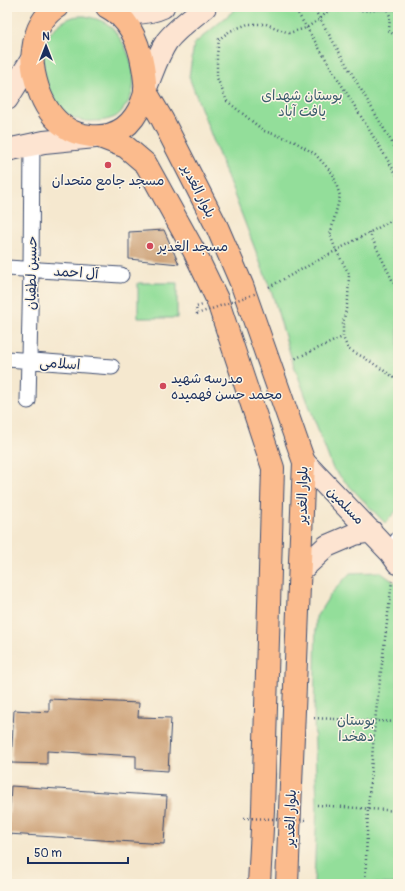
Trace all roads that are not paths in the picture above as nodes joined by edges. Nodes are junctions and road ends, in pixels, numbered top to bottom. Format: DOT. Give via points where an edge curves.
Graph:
graph roads {
  1 [pos="37,7"];
  2 [pos="57,7"];
  3 [pos="163,7"];
  4 [pos="205,7"];
  5 [pos="111,8"];
  6 [pos="36,33"];
  7 [pos="32,59"];
  8 [pos="145,90"];
  9 [pos="7,99"];
  10 [pos="100,137"];
  11 [pos="32,144"];
  12 [pos="7,150"];
  13 [pos="195,183"];
  14 [pos="166,199"];
  15 [pos="7,268"];
  16 [pos="31,269"];
  17 [pos="121,275"];
  18 [pos="7,359"];
  19 [pos="29,360"];
  20 [pos="112,367"];
  21 [pos="28,401"];
  22 [pos="304,462"];
  23 [pos="370,531"];
  24 [pos="395,557"];
  25 [pos="300,571"];
  26 [pos="259,884"];
  27 [pos="287,884"];
  1 -- 6 [label="main road"];
  2 -- 6 [label="main road" via="48,13"];
  3 -- 5 [label="main road" via="128,13"];
  4 -- 8 [label="main road" via="177,30 167,42 158,56"];
  5 -- 8 [label="main road" via="129,27 138,45"];
  6 -- 7 [label="main road"];
  7 -- 9 [label="main road"];
  7 -- 10 [label="main road" via="41,96 56,119 75,132"];
  8 -- 10 [label="main road" via="132,121 118,132"];
  8 -- 13 [label="main road, بلوار الغدیر"];
  10 -- 11 [label="main road"];
  10 -- 14 [label="main road, بلوار الغدیر" via="126,147 146,164"];
  11 -- 12 [label="main road"];
  11 -- 16 [label="street, حسین لطفیان"];
  13 -- 14 [label="main road"];
  13 -- 22 [label="main road, بلوار الغدیر" via="242,285"];
  14 -- 26 [label="main road, بلوار الغدیر" via="218,300 273,468"];
  15 -- 16 [label="street, آل احمد"];
  16 -- 17 [label="street, آل احمد"];
  16 -- 19 [label="street, حسین لطفیان"];
  18 -- 19 [label="street, اسلامی"];
  19 -- 20 [label="street, اسلامی"];
  19 -- 21 [label="street, حسین لطفیان"];
  22 -- 23 [label="main road, مسلمین"];
  22 -- 25 [label="main road, بلوار الغدیر"];
  23 -- 24 [label="main road, مسلمین"];
  23 -- 25 [label="main road, مسلمین" via="327,546"];
  25 -- 27 [label="main road, بلوار الغدیر"];
}
